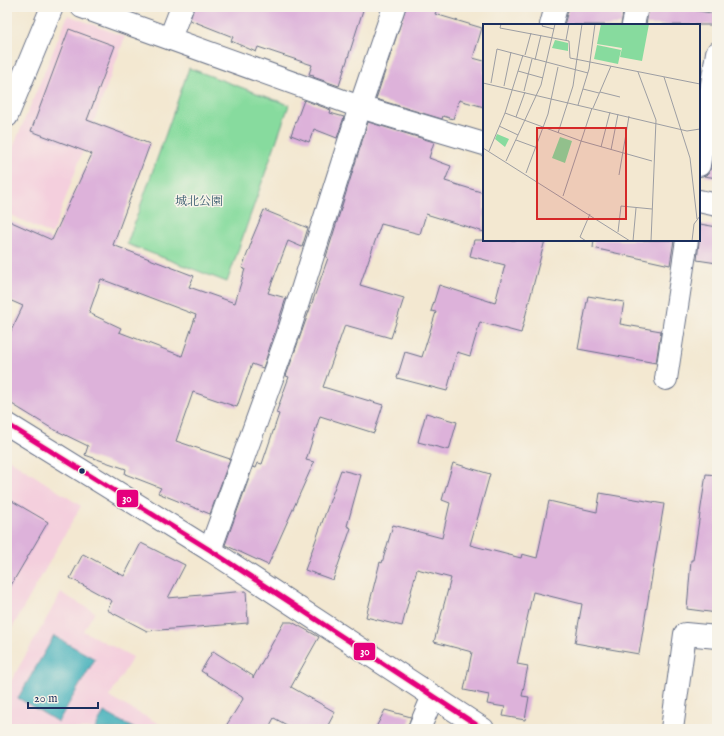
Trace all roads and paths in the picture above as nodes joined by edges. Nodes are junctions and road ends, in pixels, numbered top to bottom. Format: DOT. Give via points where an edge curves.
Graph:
graph roads {
  1 [pos="52,7"];
  2 [pos="82,7"];
  3 [pos="182,7"];
  4 [pos="394,7"];
  5 [pos="556,7"];
  6 [pos="637,7"];
  7 [pos="551,24"];
  8 [pos="633,24"];
  9 [pos="170,38"];
  10 [pos="717,53"];
  11 [pos="360,107"];
  12 [pos="7,116"];
  13 [pos="483,144"];
  14 [pos="700,159"];
  15 [pos="700,201"];
  16 [pos="717,205"];
  17 [pos="687,241"];
  18 [pos="666,379"];
  19 [pos="7,424"];
  20 [pos="210,550"];
  21 [pos="717,637"];
  22 [pos="433,696"];
  23 [pos="419,729"];
  24 [pos="483,729"];
  25 [pos="672,729"];
  1 -- 12 [label="street"];
  2 -- 9 [label="street"];
  3 -- 9 [label="street"];
  4 -- 11 [label="street"];
  5 -- 7 [label="street"];
  6 -- 8 [label="street"];
  9 -- 11 [label="street"];
  10 -- 14 [label="street"];
  11 -- 13 [label="street"];
  11 -- 20 [label="street" via="288,334"];
  15 -- 16 [label="street"];
  17 -- 18 [label="street"];
  19 -- 20 [label="street"];
  20 -- 22 [label="street"];
  21 -- 25 [label="street" via="685,634"];
  22 -- 23 [label="street"];
  22 -- 24 [label="street"];
}
